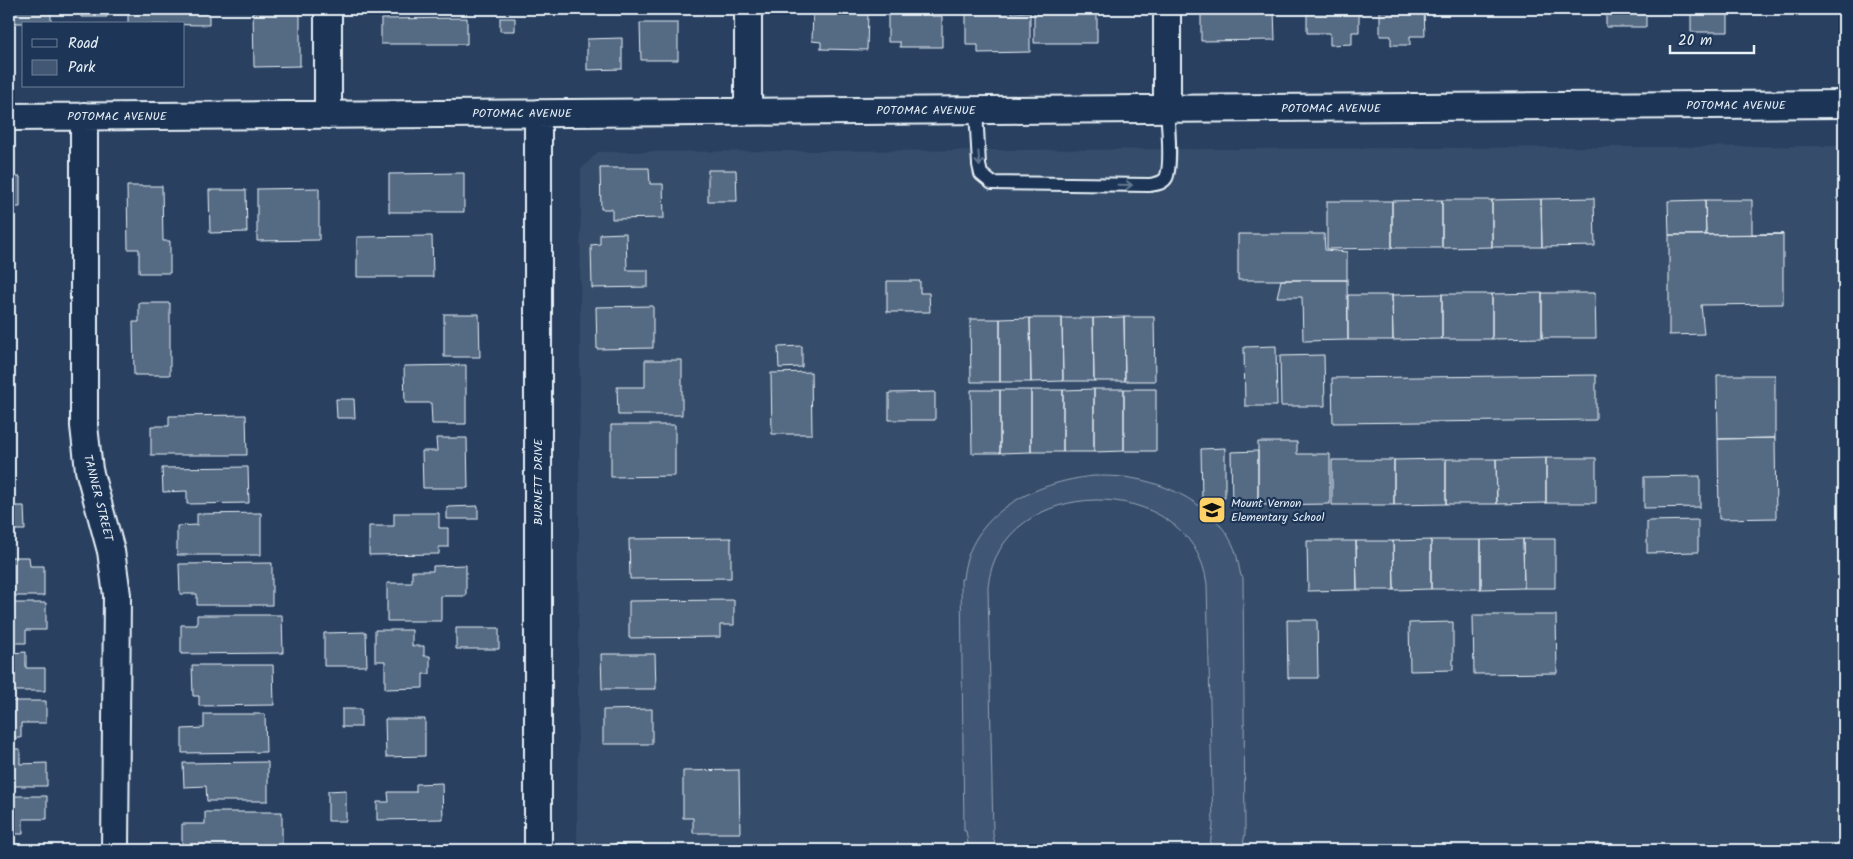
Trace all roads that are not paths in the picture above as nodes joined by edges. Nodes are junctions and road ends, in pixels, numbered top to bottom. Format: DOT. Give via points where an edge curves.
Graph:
graph roads {
  1 [pos="328,9"];
  2 [pos="748,9"];
  3 [pos="1167,9"];
  4 [pos="1844,104"];
  5 [pos="1167,109"];
  6 [pos="976,110"];
  7 [pos="748,111"];
  8 [pos="538,113"];
  9 [pos="328,115"];
  10 [pos="84,116"];
  11 [pos="9,117"];
  12 [pos="116,850"];
  13 [pos="538,850"];
  1 -- 9 [label="street"];
  2 -- 7 [label="street"];
  3 -- 5 [label="street"];
  4 -- 5 [label="street, POTOMAC AVENUE"];
  5 -- 6 [label="street, POTOMAC AVENUE"];
  6 -- 5 [label="lane, one-way" via="979,165 982,174 992,183 1148,185 1161,183 1167,177"];
  6 -- 7 [label="street, POTOMAC AVENUE"];
  7 -- 8 [label="street, POTOMAC AVENUE"];
  8 -- 9 [label="street, POTOMAC AVENUE"];
  8 -- 13 [label="street, BURNETT DRIVE"];
  9 -- 10 [label="street, POTOMAC AVENUE"];
  10 -- 11 [label="street, POTOMAC AVENUE"];
  10 -- 12 [label="street, TANNER STREET" via="84,426 89,470 111,551 117,595"];
}
